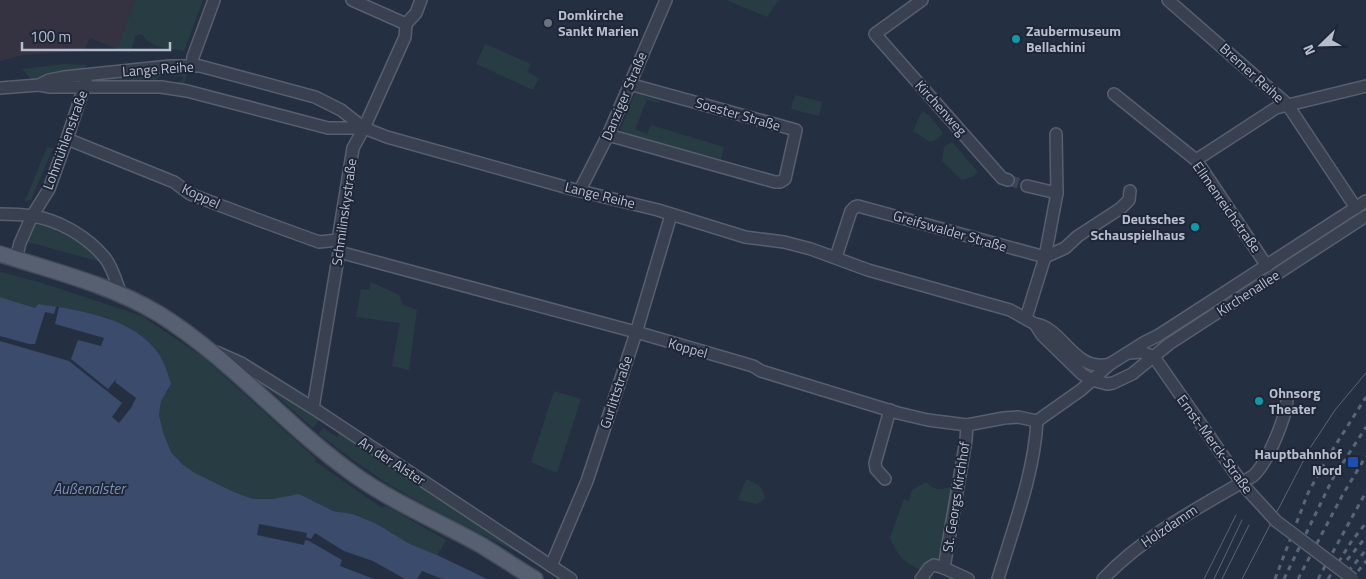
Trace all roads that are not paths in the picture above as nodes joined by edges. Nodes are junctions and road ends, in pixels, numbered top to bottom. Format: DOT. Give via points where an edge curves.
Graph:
graph roads {
  1 [pos="214,0"];
  2 [pos="352,0"];
  3 [pos="421,0"];
  4 [pos="666,0"];
  5 [pos="922,0"];
  6 [pos="1168,0"];
  7 [pos="406,24"];
  8 [pos="192,66"];
  9 [pos="89,75"];
  10 [pos="629,84"];
  11 [pos="39,85"];
  12 [pos="1366,86"];
  13 [pos="83,87"];
  14 [pos="0,88"];
  15 [pos="1114,94"];
  16 [pos="1287,104"];
  17 [pos="334,107"];
  18 [pos="328,128"];
  19 [pos="364,128"];
  20 [pos="608,134"];
  21 [pos="1056,134"];
  22 [pos="68,140"];
  23 [pos="1196,160"];
  24 [pos="1008,180"];
  25 [pos="1027,186"];
  26 [pos="580,190"];
  27 [pos="1130,191"];
  28 [pos="1057,194"];
  29 [pos="1366,202"];
  30 [pos="1356,208"];
  31 [pos="0,214"];
  32 [pos="671,215"];
  33 [pos="1345,215"];
  34 [pos="32,216"];
  35 [pos="1366,216"];
  36 [pos="1344,231"];
  37 [pos="1078,236"];
  38 [pos="1048,238"];
  39 [pos="339,246"];
  40 [pos="0,254"];
  41 [pos="836,257"];
  42 [pos="1045,258"];
  43 [pos="16,259"];
  44 [pos="1267,266"];
  45 [pos="121,294"];
  46 [pos="1030,321"];
  47 [pos="636,333"];
  48 [pos="1159,335"];
  49 [pos="209,350"];
  50 [pos="1127,354"];
  51 [pos="1154,357"];
  52 [pos="1110,364"];
  53 [pos="1092,380"];
  54 [pos="1287,398"];
  55 [pos="313,408"];
  56 [pos="890,410"];
  57 [pos="1037,421"];
  58 [pos="967,425"];
  59 [pos="885,479"];
  60 [pos="1243,484"];
  61 [pos="551,566"];
  62 [pos="944,568"];
  63 [pos="535,579"];
  64 [pos="571,579"];
  65 [pos="921,579"];
  66 [pos="968,579"];
  67 [pos="998,579"];
  68 [pos="1103,579"];
  69 [pos="1353,579"];
  1 -- 8 [label="street" via="192,57"];
  2 -- 7 [label="street"];
  3 -- 7 [label="street, Schmilinskystraße" via="416,13"];
  4 -- 10 [label="street, Danziger Straße"];
  5 -- 24 [label="street, Kirchenweg" via="875,34 1002,178"];
  6 -- 16 [label="street, Bremer Reihe"];
  7 -- 19 [label="street, Schmilinskystraße" via="405,37"];
  8 -- 9 [label="street, Lange Reihe"];
  8 -- 17 [label="street, Lange Reihe" via="315,97"];
  9 -- 11 [label="street, Lange Reihe" via="57,78"];
  9 -- 13 [label="street, Lohmühlenstraße"];
  10 -- 20 [label="street, Danziger Straße"];
  10 -- 20 [label="street, Soester Straße" via="796,130 787,173 782,181 775,182"];
  11 -- 13 [label="street, Lange Reihe"];
  11 -- 14 [label="street"];
  12 -- 16 [label="street"];
  13 -- 18 [label="street, Lange Reihe" via="161,87 186,91"];
  13 -- 22 [label="street, Lohmühlenstraße"];
  15 -- 23 [label="street, Ellmenreichstraße"];
  16 -- 23 [label="street"];
  16 -- 30 [label="street, Bremer Reihe"];
  17 -- 18 [label="street" via="336,121"];
  17 -- 19 [label="street, Lange Reihe"];
  18 -- 19 [label="street, Lange Reihe"];
  19 -- 26 [label="street, Lange Reihe" via="438,152"];
  19 -- 39 [label="street, Schmilinskystraße" via="353,148"];
  20 -- 26 [label="street, Danziger Straße"];
  21 -- 28 [label="street"];
  22 -- 34 [label="street, Lohmühlenstraße" via="49,189"];
  22 -- 39 [label="street, Koppel" via="174,182 190,194 319,242"];
  23 -- 44 [label="street, Ellmenreichstraße"];
  25 -- 28 [label="street"];
  26 -- 32 [label="street, Lange Reihe"];
  27 -- 37 [label="street" via="1124,206"];
  28 -- 38 [label="street"];
  29 -- 30 [label="street, Kirchenallee"];
  30 -- 33 [label="street, Kirchenallee"];
  31 -- 34 [label="street"];
  32 -- 41 [label="street, Lange Reihe" via="745,237 784,242"];
  32 -- 47 [label="street, Gurlittstraße"];
  33 -- 36 [label="street" via="1341,224"];
  33 -- 44 [label="street, Kirchenallee"];
  34 -- 43 [label="street, Lohmühlenstraße"];
  34 -- 45 [label="street" via="62,225 90,242 105,259"];
  35 -- 36 [label="street, Kirchenallee"];
  36 -- 51 [label="street, Kirchenallee"];
  37 -- 38 [label="street" via="1063,240"];
  37 -- 42 [label="street"];
  38 -- 42 [label="street"];
  39 -- 47 [label="street, Koppel"];
  39 -- 55 [label="street, Schmilinskystraße"];
  40 -- 43 [label="main road, An der Alster"];
  41 -- 42 [label="street, Greifswalder Straße" via="855,206"];
  41 -- 46 [label="street, Lange Reihe" via="868,270 1001,307"];
  42 -- 46 [label="street"];
  43 -- 45 [label="main road, An der Alster"];
  44 -- 48 [label="street, Kirchenallee"];
  45 -- 49 [label="main road, An der Alster" via="159,315"];
  46 -- 52 [label="street, Lange Reihe" via="1044,326 1088,363"];
  46 -- 53 [label="street, Lange Reihe" via="1072,365"];
  47 -- 56 [label="street, Koppel"];
  47 -- 61 [label="street, Gurlittstraße" via="587,481"];
  48 -- 50 [label="street, Kirchenallee"];
  48 -- 51 [label="street" via="1152,346"];
  49 -- 55 [label="street, An der Alster" via="241,363"];
  49 -- 63 [label="main road, An der Alster" via="351,472 406,507 479,544"];
  50 -- 51 [label="street" via="1142,352"];
  50 -- 52 [label="street, Kirchenallee"];
  51 -- 53 [label="street, Kirchenallee" via="1132,374 1113,383"];
  51 -- 60 [label="street, Ernst-Merck-Straße"];
  52 -- 53 [label="street, Kirchenallee"];
  53 -- 57 [label="street, Kirchenallee"];
  54 -- 60 [label="street, Holzdamm" via="1287,407 1260,470"];
  55 -- 61 [label="street, An der Alster"];
  56 -- 58 [label="street, Koppel" via="928,420"];
  56 -- 59 [label="street" via="874,463"];
  57 -- 58 [label="street, Koppel" via="1018,417"];
  57 -- 67 [label="street" via="1028,477"];
  58 -- 62 [label="street, St. Georgs Kirchhof"];
  60 -- 68 [label="street, Holzdamm" via="1169,525 1128,554"];
  60 -- 69 [label="street, Ernst-Merck-Straße, bridge" via="1282,526"];
  61 -- 64 [label="street, An der Alster"];
  62 -- 65 [label="street" via="932,566"];
  62 -- 66 [label="street"];
}
